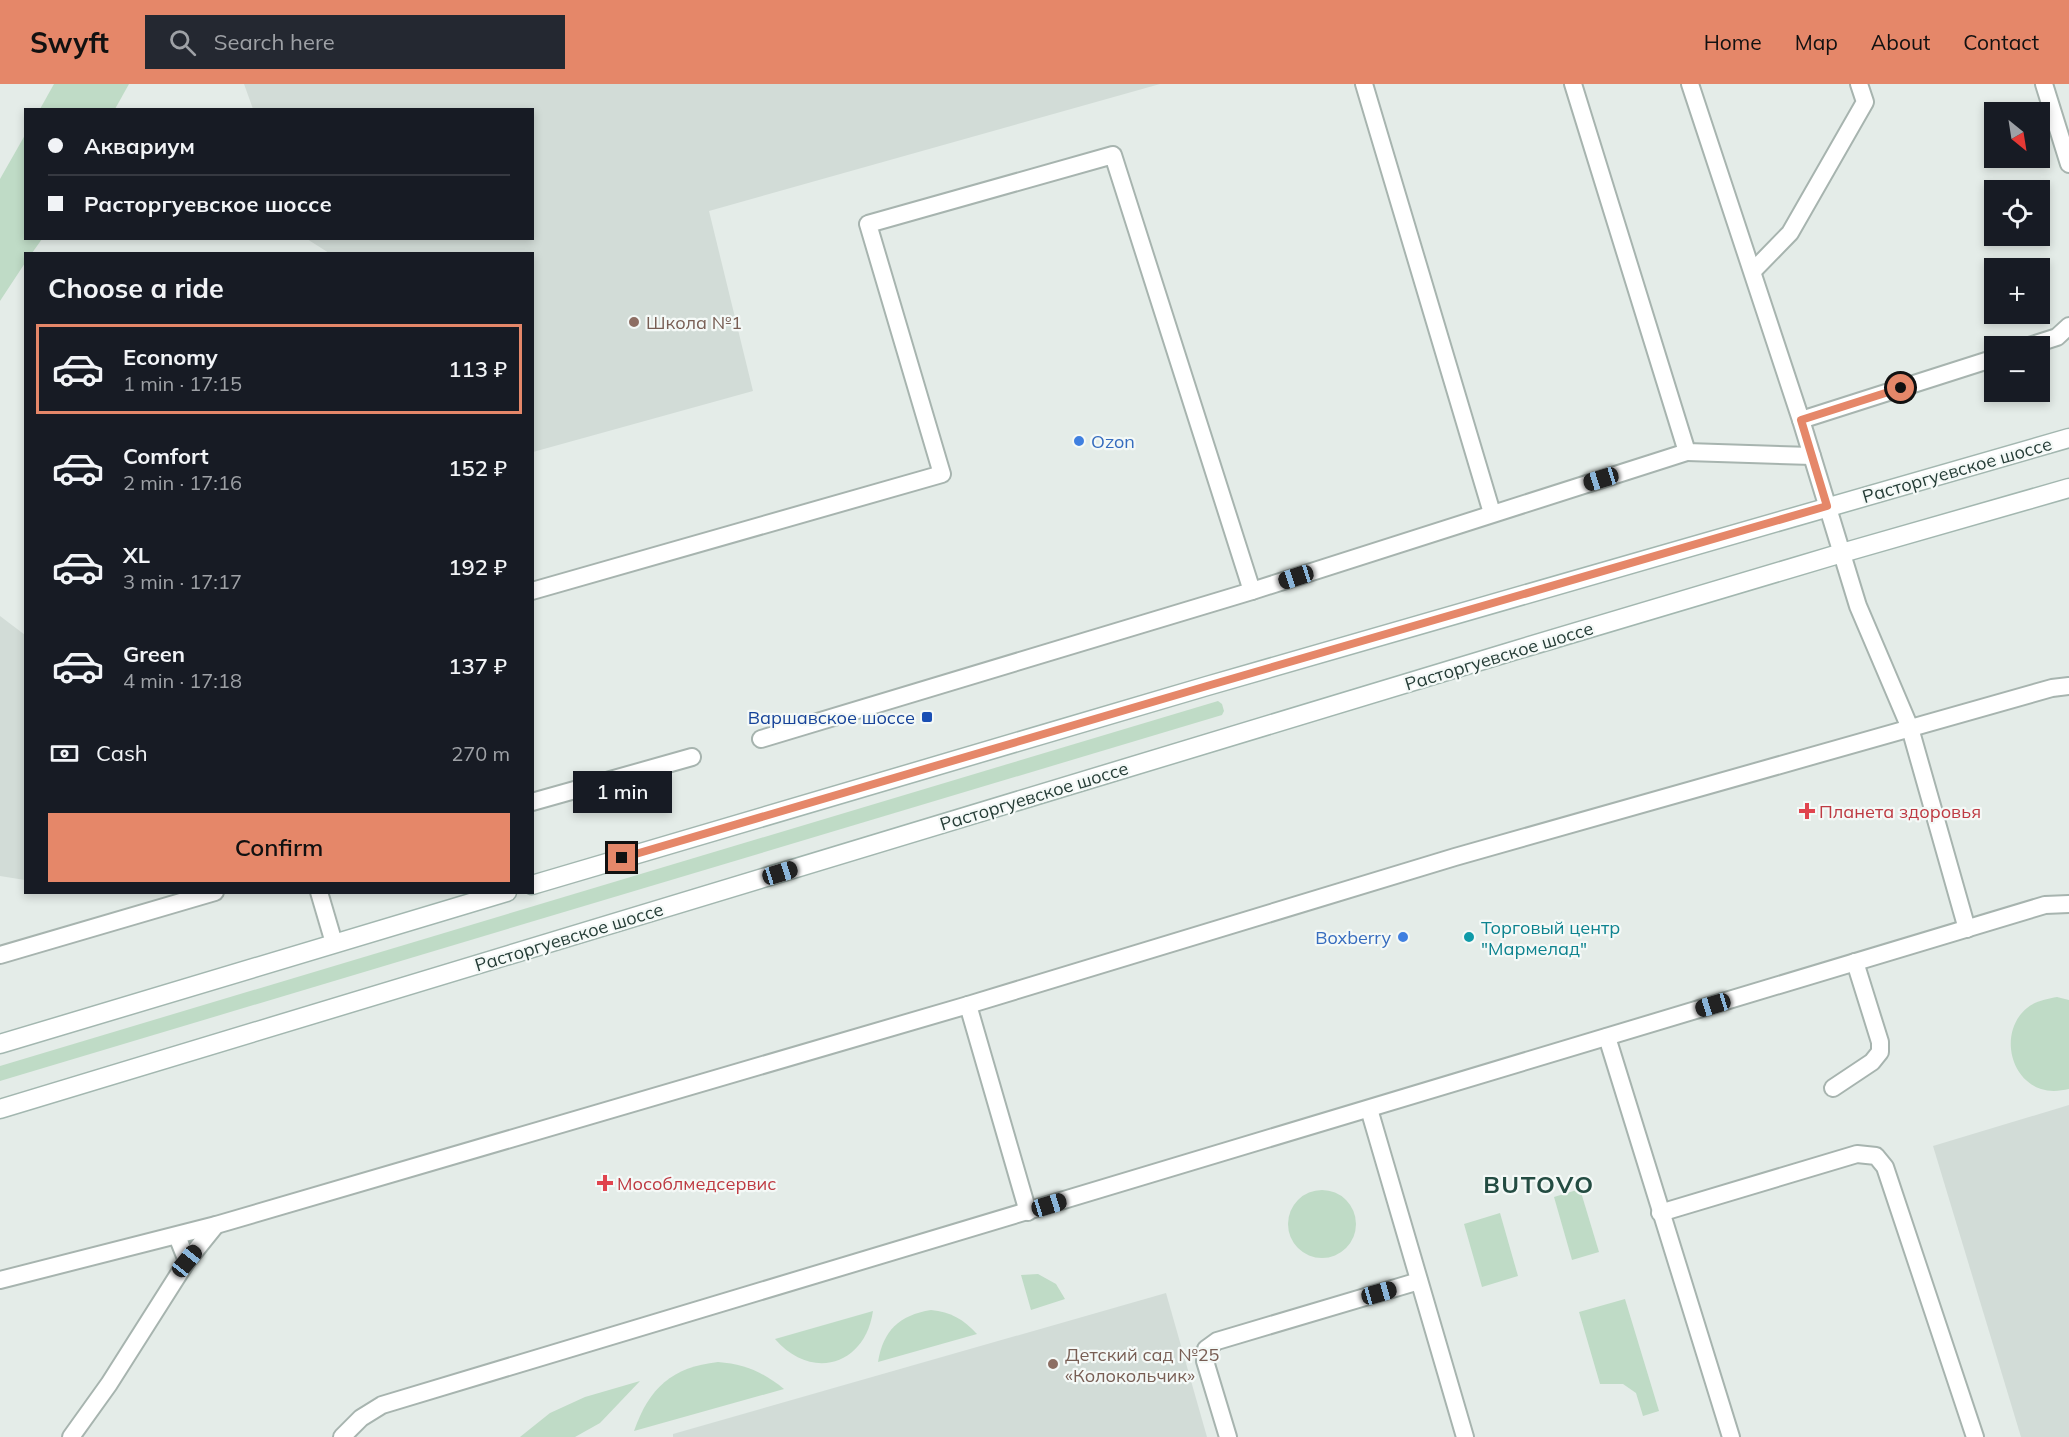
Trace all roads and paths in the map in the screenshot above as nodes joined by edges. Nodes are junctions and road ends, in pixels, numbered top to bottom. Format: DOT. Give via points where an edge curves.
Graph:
graph roads {
  1 [pos="1364,84"];
  2 [pos="1573,84"];
  3 [pos="1690,84"];
  4 [pos="1859,84"];
  5 [pos="2044,84"];
  6 [pos="2069,164"];
  7 [pos="1753,271"];
  8 [pos="2069,326"];
  9 [pos="2050,339"];
  10 [pos="1984,362"];
  11 [pos="1801,420"];
  12 [pos="2069,438"];
  13 [pos="1688,452"];
  14 [pos="1812,456"];
  15 [pos="2069,488"];
  16 [pos="1827,506"];
  17 [pos="1492,513"];
  18 [pos="1842,553"];
  19 [pos="534,590"];
  20 [pos="1252,591"];
  21 [pos="2069,686"];
  22 [pos="1910,728"];
  23 [pos="761,739"];
  24 [pos="692,757"];
  25 [pos="534,801"];
  26 [pos="534,884"];
  27 [pos="208,894"];
  28 [pos="320,894"];
  29 [pos="500,894"];
  30 [pos="2069,904"];
  31 [pos="1967,928"];
  32 [pos="334,943"];
  33 [pos="0,955"];
  34 [pos="1855,962"];
  35 [pos="968,1005"];
  36 [pos="1607,1037"];
  37 [pos="0,1044"];
  38 [pos="1833,1088"];
  39 [pos="0,1109"];
  40 [pos="1369,1109"];
  41 [pos="1028,1212"];
  42 [pos="1660,1213"];
  43 [pos="216,1225"];
  44 [pos="177,1236"];
  45 [pos="187,1261"];
  46 [pos="0,1281"];
  47 [pos="1419,1281"];
  48 [pos="70,1437"];
  49 [pos="342,1437"];
  50 [pos="1228,1437"];
  51 [pos="1465,1437"];
  52 [pos="1731,1437"];
  53 [pos="1976,1437"];
  1 -- 17 [label="lane"];
  2 -- 13 [label="lane"];
  3 -- 7 [label="lane"];
  4 -- 7 [label="lane" via="1865,102 1790,233"];
  5 -- 6 [label="lane"];
  7 -- 11 [label="lane"];
  8 -- 9 [label="lane"];
  10 -- 11 [label="lane"];
  11 -- 14 [label="lane"];
  12 -- 16 [label="main road, Расторгуевское шоссе"];
  13 -- 14 [label="lane"];
  13 -- 17 [label="lane"];
  14 -- 16 [label="lane"];
  15 -- 18 [label="main road, Расторгуевское шоссе"];
  16 -- 18 [label="lane"];
  16 -- 26 [label="main road, Расторгуевское шоссе"];
  17 -- 20 [label="lane"];
  18 -- 22 [label="lane" via="1858,606"];
  18 -- 39 [label="main road, Расторгуевское шоссе"];
  19 -- 20 [label="lane" via="942,474 868,224 1113,155"];
  20 -- 23 [label="lane"];
  21 -- 22 [label="lane"];
  22 -- 31 [label="lane"];
  22 -- 35 [label="lane" via="1455,857"];
  24 -- 25 [label="lane"];
  27 -- 33 [label="lane"];
  28 -- 32 [label="lane"];
  29 -- 32 [label="main road"];
  30 -- 31 [label="lane" via="2045,905"];
  31 -- 34 [label="lane"];
  32 -- 37 [label="main road"];
  34 -- 36 [label="lane"];
  34 -- 38 [label="lane" via="1880,1052 1872,1062"];
  35 -- 41 [label="lane"];
  35 -- 43 [label="lane"];
  36 -- 40 [label="lane"];
  36 -- 42 [label="lane"];
  40 -- 41 [label="lane"];
  40 -- 47 [label="lane"];
  41 -- 49 [label="lane" via="382,1406 361,1418"];
  42 -- 52 [label="lane"];
  42 -- 53 [label="lane" via="1857,1154 1876,1156 1885,1167"];
  43 -- 44 [label="lane"];
  43 -- 45 [label="lane"];
  44 -- 45 [label="lane"];
  44 -- 46 [label="lane"];
  45 -- 48 [label="lane" via="109,1384"];
  47 -- 50 [label="lane" via="1217,1341 1206,1349 1205,1361"];
  47 -- 51 [label="lane"];
}
